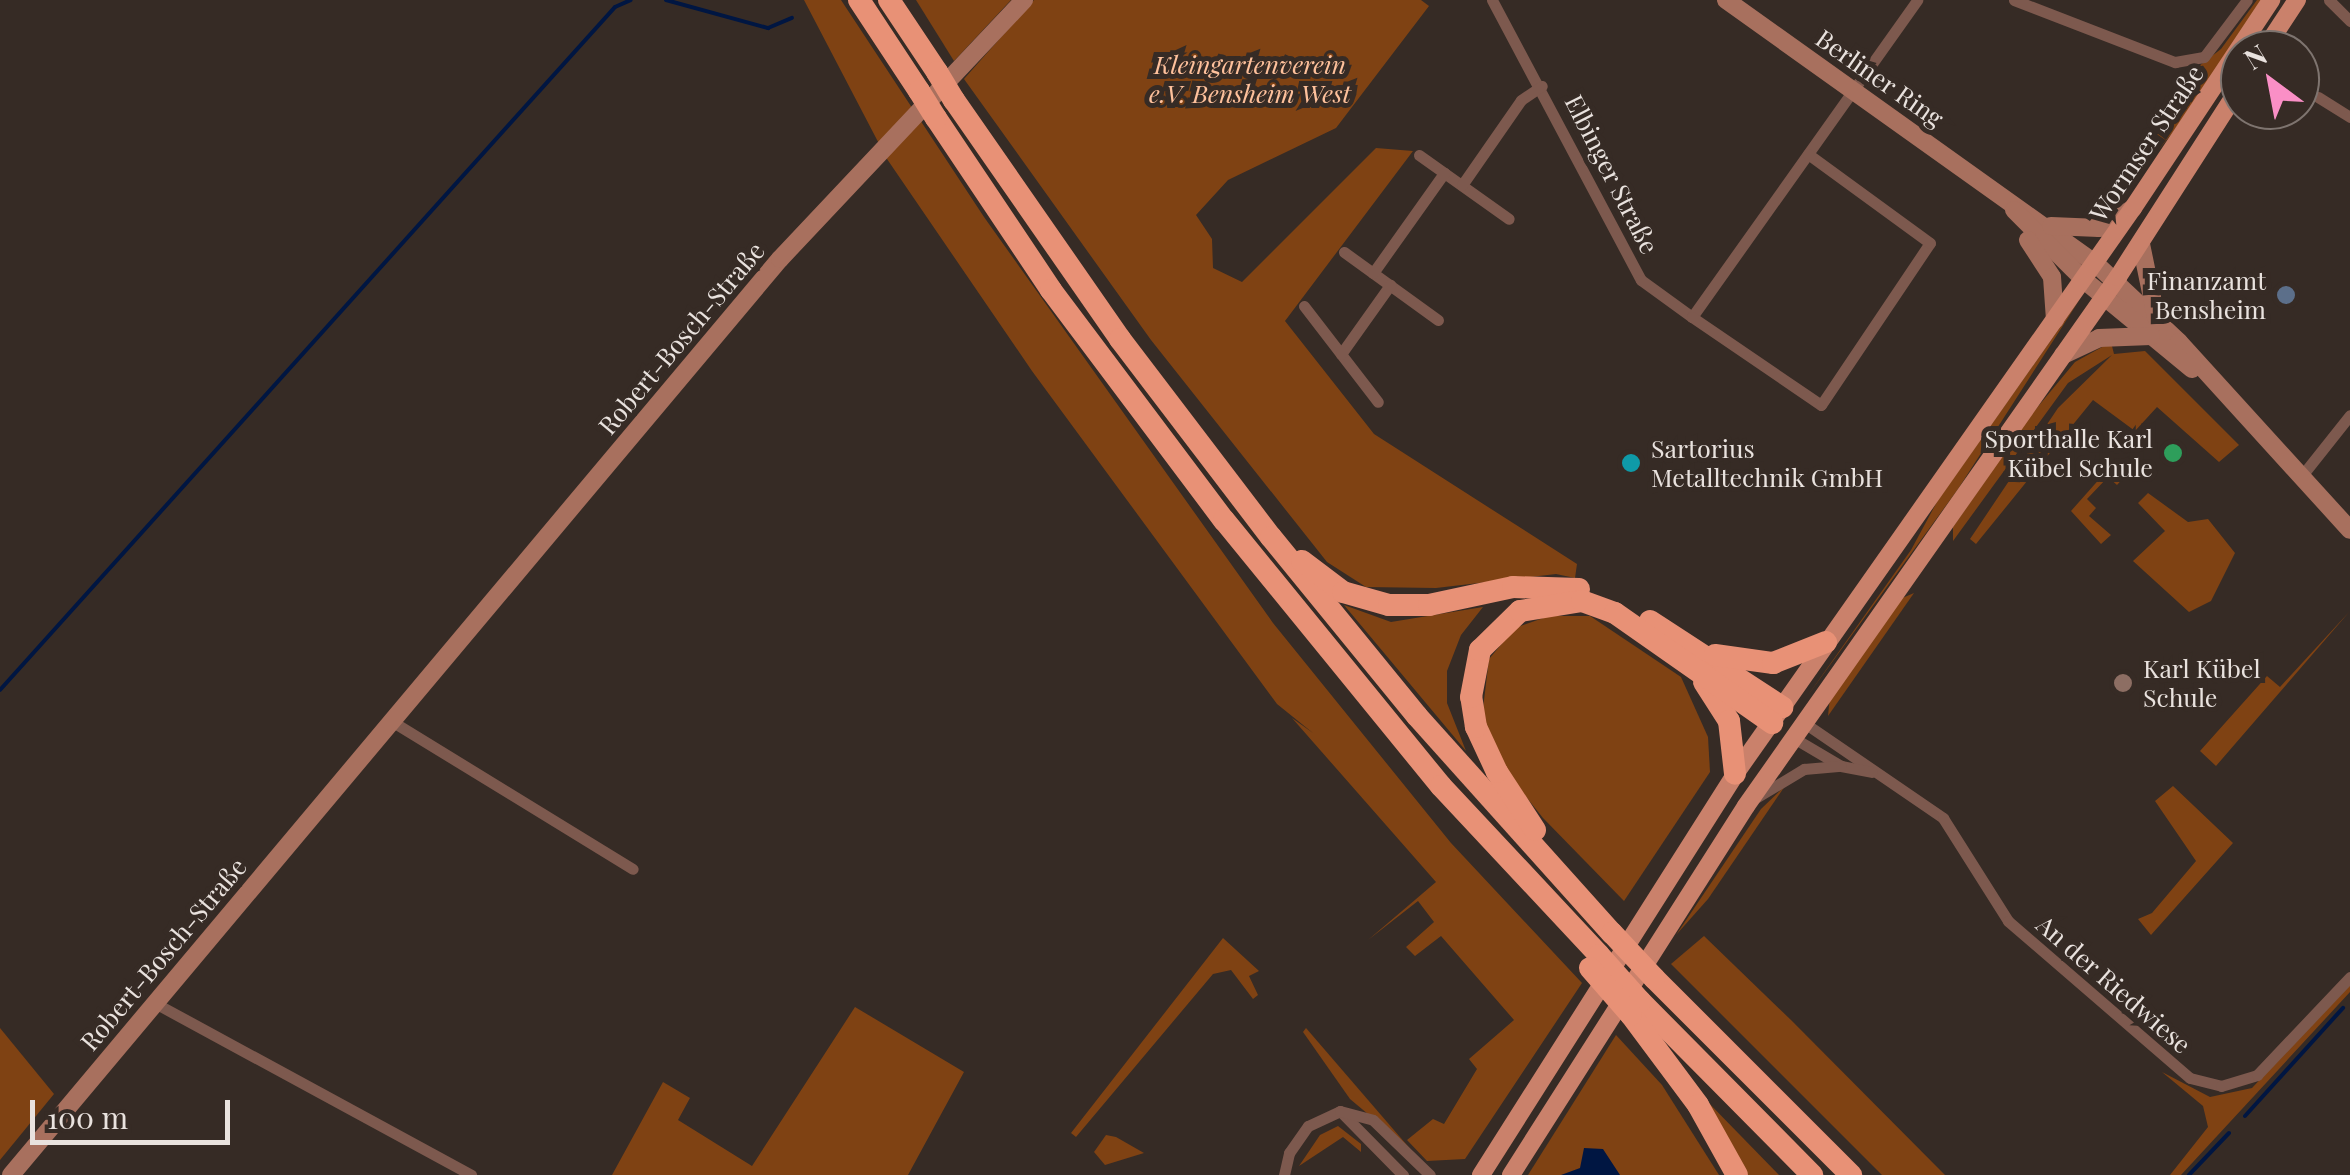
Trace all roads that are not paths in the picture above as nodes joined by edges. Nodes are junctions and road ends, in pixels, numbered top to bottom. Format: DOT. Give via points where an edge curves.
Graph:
graph roads {
  1 [pos="860,0"];
  2 [pos="890,0"];
  3 [pos="1024,0"];
  4 [pos="1492,0"];
  5 [pos="1726,0"];
  6 [pos="1917,0"];
  7 [pos="2014,0"];
  8 [pos="2247,0"];
  9 [pos="2271,0"];
  10 [pos="2297,0"];
  11 [pos="2329,0"];
  12 [pos="2350,22"];
  13 [pos="2277,30"];
  14 [pos="1542,86"];
  15 [pos="1854,90"];
  16 [pos="2320,97"];
  17 [pos="2350,117"];
  18 [pos="2220,119"];
  19 [pos="1808,154"];
  20 [pos="1419,155"];
  21 [pos="1444,172"];
  22 [pos="1462,185"];
  23 [pos="2004,197"];
  24 [pos="2134,208"];
  25 [pos="1510,219"];
  26 [pos="2046,224"];
  27 [pos="2141,244"];
  28 [pos="1344,252"];
  29 [pos="2095,263"];
  30 [pos="1373,273"];
  31 [pos="2084,280"];
  32 [pos="1390,286"];
  33 [pos="2109,290"];
  34 [pos="1304,306"];
  35 [pos="1692,317"];
  36 [pos="1438,320"];
  37 [pos="2056,320"];
  38 [pos="2154,329"];
  39 [pos="1341,354"];
  40 [pos="2063,355"];
  41 [pos="1378,402"];
  42 [pos="2350,415"];
  43 [pos="2300,478"];
  44 [pos="2350,530"];
  45 [pos="1271,537"];
  46 [pos="1826,642"];
  47 [pos="1700,660"];
  48 [pos="1777,715"];
  49 [pos="393,722"];
  50 [pos="1798,729"];
  51 [pos="1841,766"];
  52 [pos="1875,773"];
  53 [pos="1735,774"];
  54 [pos="1746,806"];
  55 [pos="1546,862"];
  56 [pos="633,869"];
  57 [pos="2350,977"];
  58 [pos="153,1002"];
  59 [pos="1635,1008"];
  60 [pos="1340,1111"];
  61 [pos="11,1175"];
  62 [pos="472,1175"];
  63 [pos="1284,1175"];
  64 [pos="1403,1175"];
  65 [pos="1430,1175"];
  66 [pos="1481,1175"];
  67 [pos="1511,1175"];
  68 [pos="1736,1175"];
  69 [pos="1812,1175"];
  70 [pos="1852,1175"];
  1 -- 59 [label="highway, bridge" via="1051,290 1224,520 1441,786 1557,912 1568,941"];
  2 -- 45 [label="highway, bridge" via="1120,339"];
  3 -- 49 [label="street, Robert-Bosch-Straße" via="780,258"];
  4 -- 14 [label="street, Elbinger Straße"];
  5 -- 15 [label="street, Berliner Ring"];
  6 -- 15 [label="street"];
  7 -- 8 [label="street, Wormser Straße" via="2153,57 2191,61 2215,46"];
  9 -- 24 [label="main road, Wormser Straße"];
  10 -- 13 [label="main road"];
  11 -- 12 [label="street"];
  14 -- 22 [label="street" via="1522,100"];
  14 -- 35 [label="street, Elbinger Straße" via="1641,280"];
  15 -- 19 [label="street"];
  15 -- 23 [label="street, Berliner Ring"];
  16 -- 17 [label="street"];
  18 -- 27 [label="main road, Wormser Straße"];
  19 -- 35 [label="street"];
  19 -- 35 [label="street, Elbinger Straße" via="1930,243 1821,405"];
  20 -- 21 [label="street"];
  21 -- 22 [label="street"];
  21 -- 30 [label="street"];
  22 -- 25 [label="street"];
  23 -- 26 [label="street, Berliner Ring"];
  23 -- 31 [label="street, Berliner Ring"];
  23 -- 37 [label="street" via="2014,224 2048,268"];
  24 -- 26 [label="street" via="2084,231"];
  24 -- 29 [label="main road, Wormser Straße"];
  26 -- 29 [label="street, Berliner Ring"];
  27 -- 33 [label="main road, Wormser Straße"];
  27 -- 38 [label="street"];
  28 -- 30 [label="street"];
  29 -- 31 [label="main road, Wormser Straße"];
  29 -- 33 [label="street, Berliner Ring"];
  30 -- 32 [label="street"];
  31 -- 33 [label="street, Berliner Ring"];
  31 -- 37 [label="main road, Wormser Straße"];
  32 -- 36 [label="street"];
  32 -- 39 [label="street"];
  33 -- 38 [label="street, Berliner Ring"];
  33 -- 40 [label="main road, Wormser Straße"];
  34 -- 39 [label="street"];
  37 -- 46 [label="main road, Wormser Straße"];
  38 -- 40 [label="street" via="2098,338"];
  38 -- 43 [label="street, Berliner Ring"];
  39 -- 41 [label="street"];
  40 -- 50 [label="main road, Wormser Straße"];
  42 -- 43 [label="street"];
  43 -- 44 [label="street, Berliner Ring"];
  45 -- 47 [label="highway" via="1367,602 1428,605 1549,584 1613,602"];
  45 -- 55 [label="highway"];
  46 -- 47 [label="highway" via="1772,663"];
  46 -- 48 [label="main road, Wormser Straße"];
  47 -- 48 [label="highway"];
  47 -- 53 [label="highway" via="1728,721"];
  47 -- 55 [label="highway" via="1582,600 1520,611 1480,650 1471,697 1476,727 1536,830"];
  48 -- 50 [label="main road"];
  48 -- 53 [label="main road, Wormser Straße"];
  49 -- 56 [label="street"];
  49 -- 58 [label="street, Robert-Bosch-Straße"];
  50 -- 51 [label="street, An der Riedwiese"];
  50 -- 52 [label="street, An der Riedwiese"];
  50 -- 54 [label="main road, Wormser Straße"];
  51 -- 52 [label="street, An der Riedwiese"];
  51 -- 54 [label="street, An der Riedwiese" via="1804,770"];
  52 -- 57 [label="street, An der Riedwiese" via="1960,836 2008,921 2166,1062 2201,1083 2238,1084 2257,1075"];
  53 -- 66 [label="main road, Wormser Straße"];
  54 -- 67 [label="main road, Wormser Straße"];
  55 -- 70 [label="highway, bridge"];
  58 -- 61 [label="street, Robert-Bosch-Straße"];
  58 -- 62 [label="street"];
  59 -- 68 [label="highway"];
  59 -- 69 [label="highway"];
  60 -- 63 [label="street" via="1308,1126 1289,1152"];
  60 -- 64 [label="street"];
  60 -- 65 [label="street" via="1373,1120"];
}
